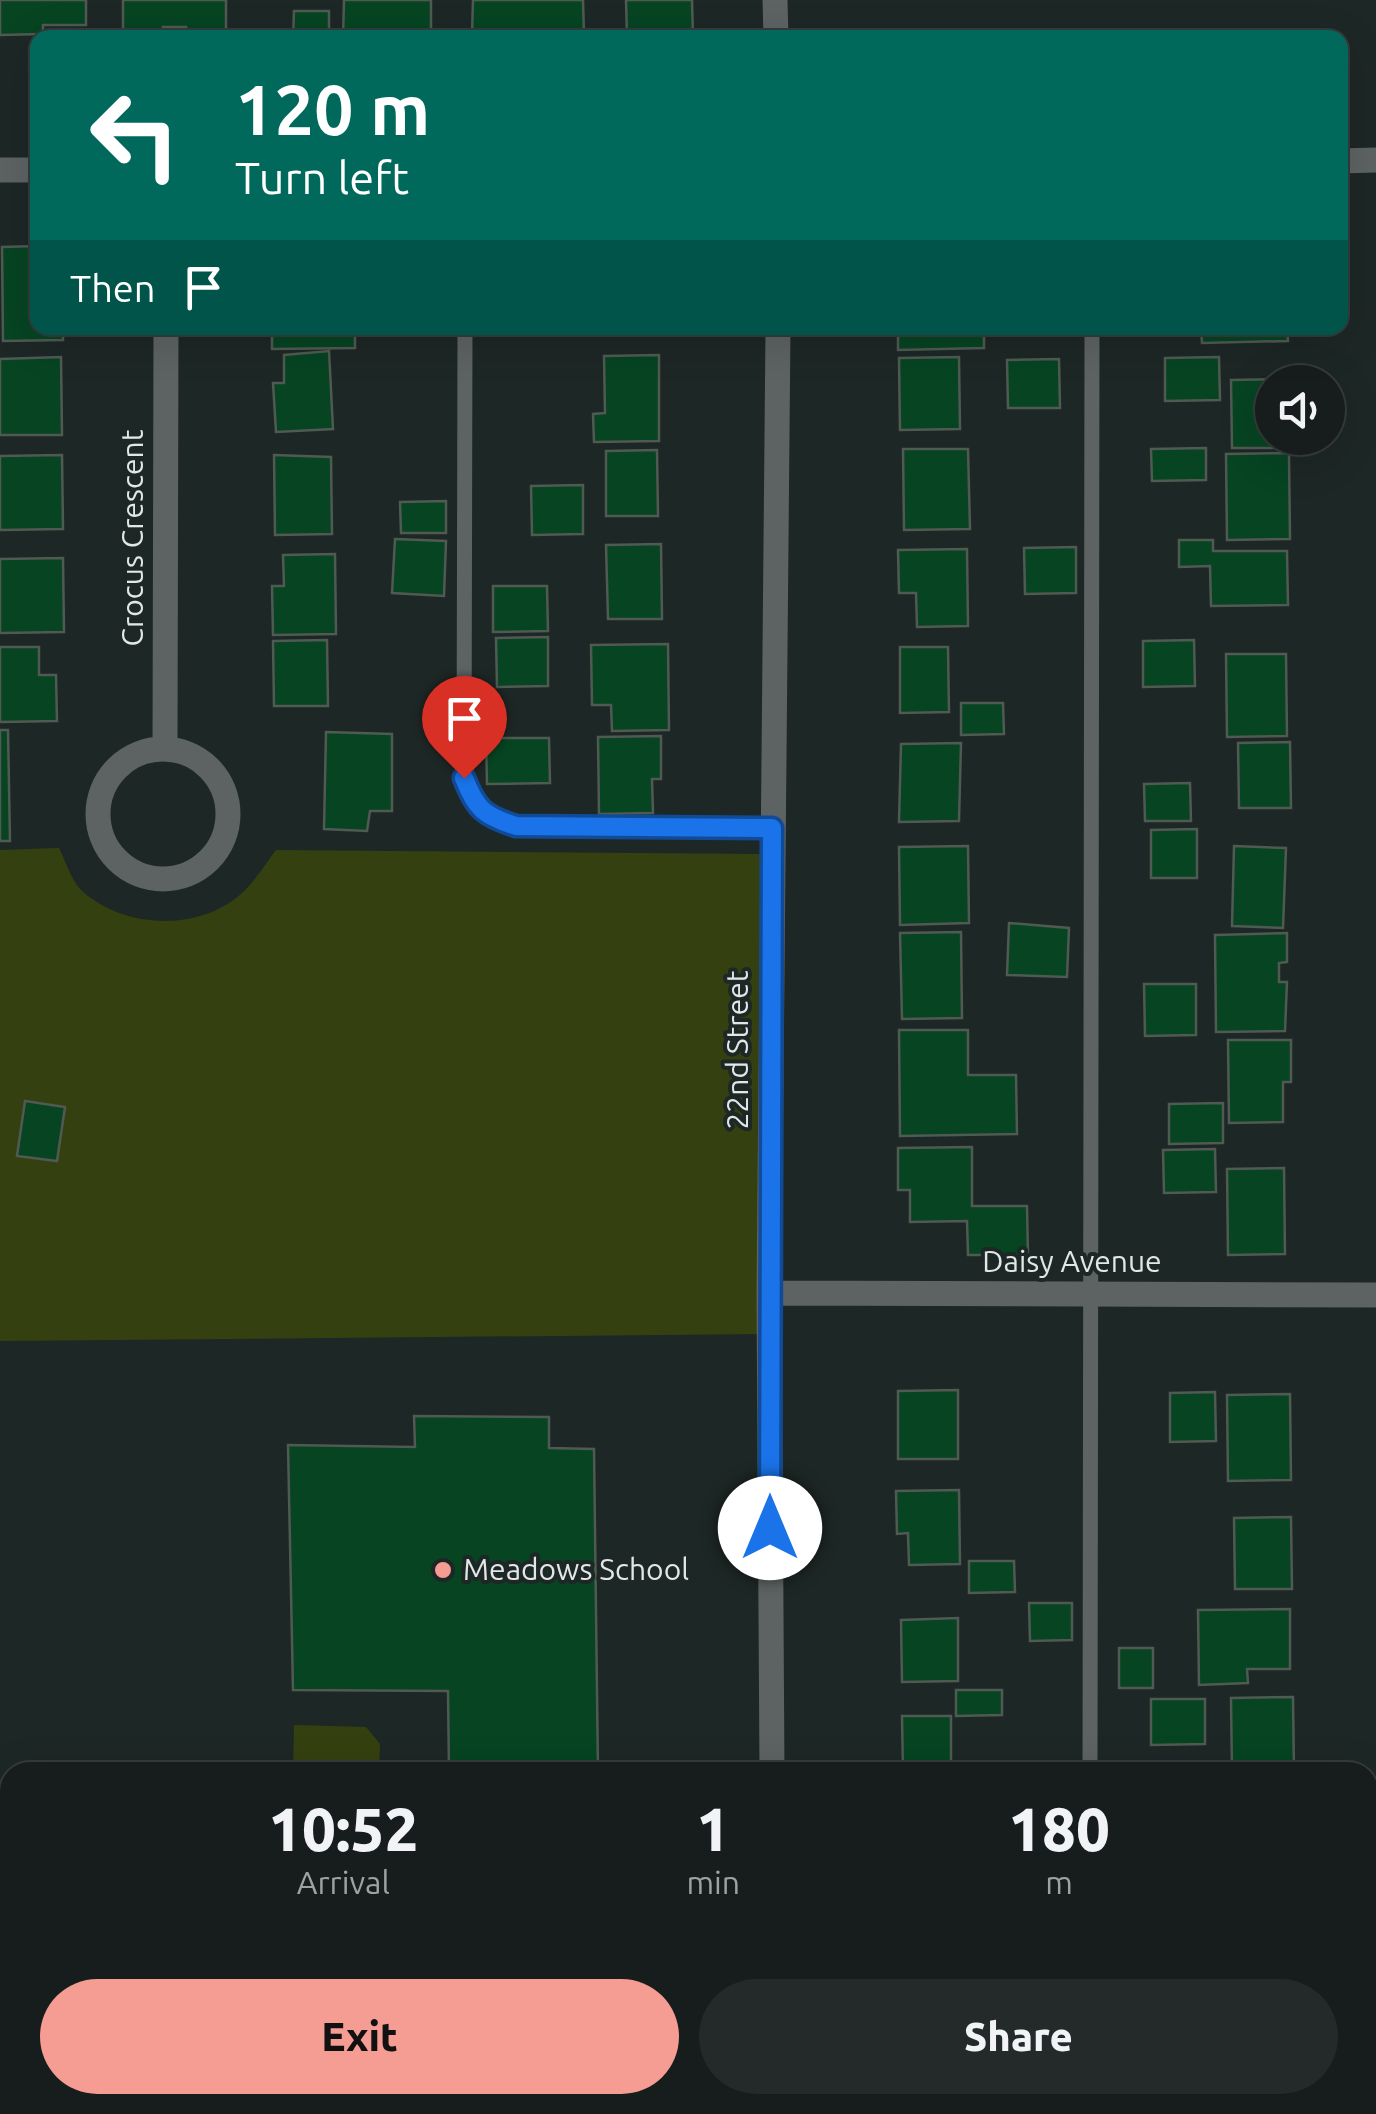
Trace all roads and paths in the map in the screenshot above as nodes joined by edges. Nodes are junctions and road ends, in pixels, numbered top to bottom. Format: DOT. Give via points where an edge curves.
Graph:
graph roads {
  1 [pos="775,0"];
  2 [pos="776,30"];
  3 [pos="1376,160"];
  4 [pos="1348,161"];
  5 [pos="0,170"];
  6 [pos="30,170"];
  7 [pos="166,335"];
  8 [pos="465,335"];
  9 [pos="778,335"];
  10 [pos="1092,335"];
  11 [pos="165,748"];
  12 [pos="772,828"];
  13 [pos="769,1294"];
  14 [pos="1090,1294"];
  15 [pos="1376,1295"];
  16 [pos="772,1762"];
  17 [pos="1090,1762"];
  1 -- 2 [label="street"];
  3 -- 4 [label="street"];
  5 -- 6 [label="street"];
  7 -- 11 [label="street, Crocus Crescent"];
  8 -- 12 [label="lane" via="464,778 472,800 490,818 516,826"];
  9 -- 12 [label="street, 22nd Street"];
  10 -- 14 [label="lane"];
  11 -- 11 [label="street" via="136,755 112,772 98,810 108,849 121,864 161,879 203,865 218,848 228,804 206,765"];
  12 -- 13 [label="street, 22nd Street"];
  13 -- 14 [label="street, Daisy Avenue"];
  13 -- 16 [label="street, 22nd Street"];
  14 -- 15 [label="street, Daisy Avenue"];
  14 -- 17 [label="lane"];
}
